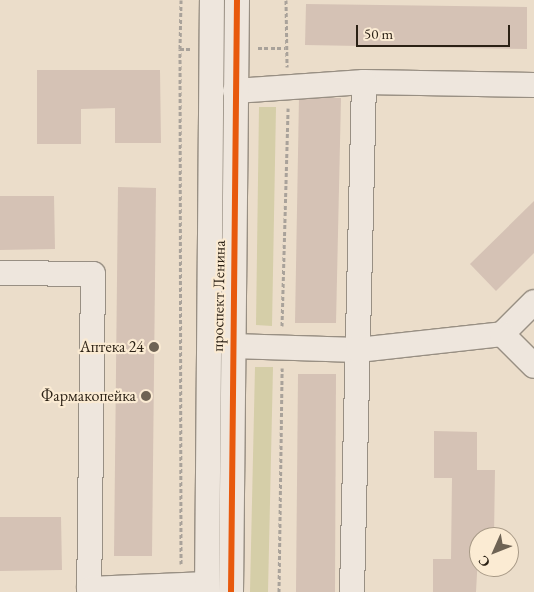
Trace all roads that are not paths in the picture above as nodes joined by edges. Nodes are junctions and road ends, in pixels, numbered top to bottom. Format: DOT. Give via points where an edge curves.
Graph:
graph roads {
  1 [pos="212,0"];
  2 [pos="237,0"];
  3 [pos="364,82"];
  4 [pos="534,84"];
  5 [pos="235,91"];
  6 [pos="0,273"];
  7 [pos="534,302"];
  8 [pos="502,334"];
  9 [pos="232,346"];
  10 [pos="358,350"];
  11 [pos="534,366"];
  12 [pos="207,588"];
  13 [pos="86,590"];
  14 [pos="231,592"];
  15 [pos="352,592"];
  1 -- 12 [label="street, проспект Ленина"];
  2 -- 5 [label="street, проспект Ленина"];
  3 -- 4 [label="street"];
  3 -- 5 [label="street"];
  3 -- 10 [label="street"];
  5 -- 9 [label="street, проспект Ленина"];
  6 -- 13 [label="street" via="94,274"];
  7 -- 8 [label="street"];
  8 -- 10 [label="street"];
  8 -- 11 [label="street"];
  9 -- 10 [label="street"];
  9 -- 14 [label="street, проспект Ленина"];
  10 -- 15 [label="street"];
  12 -- 13 [label="street"];
}
